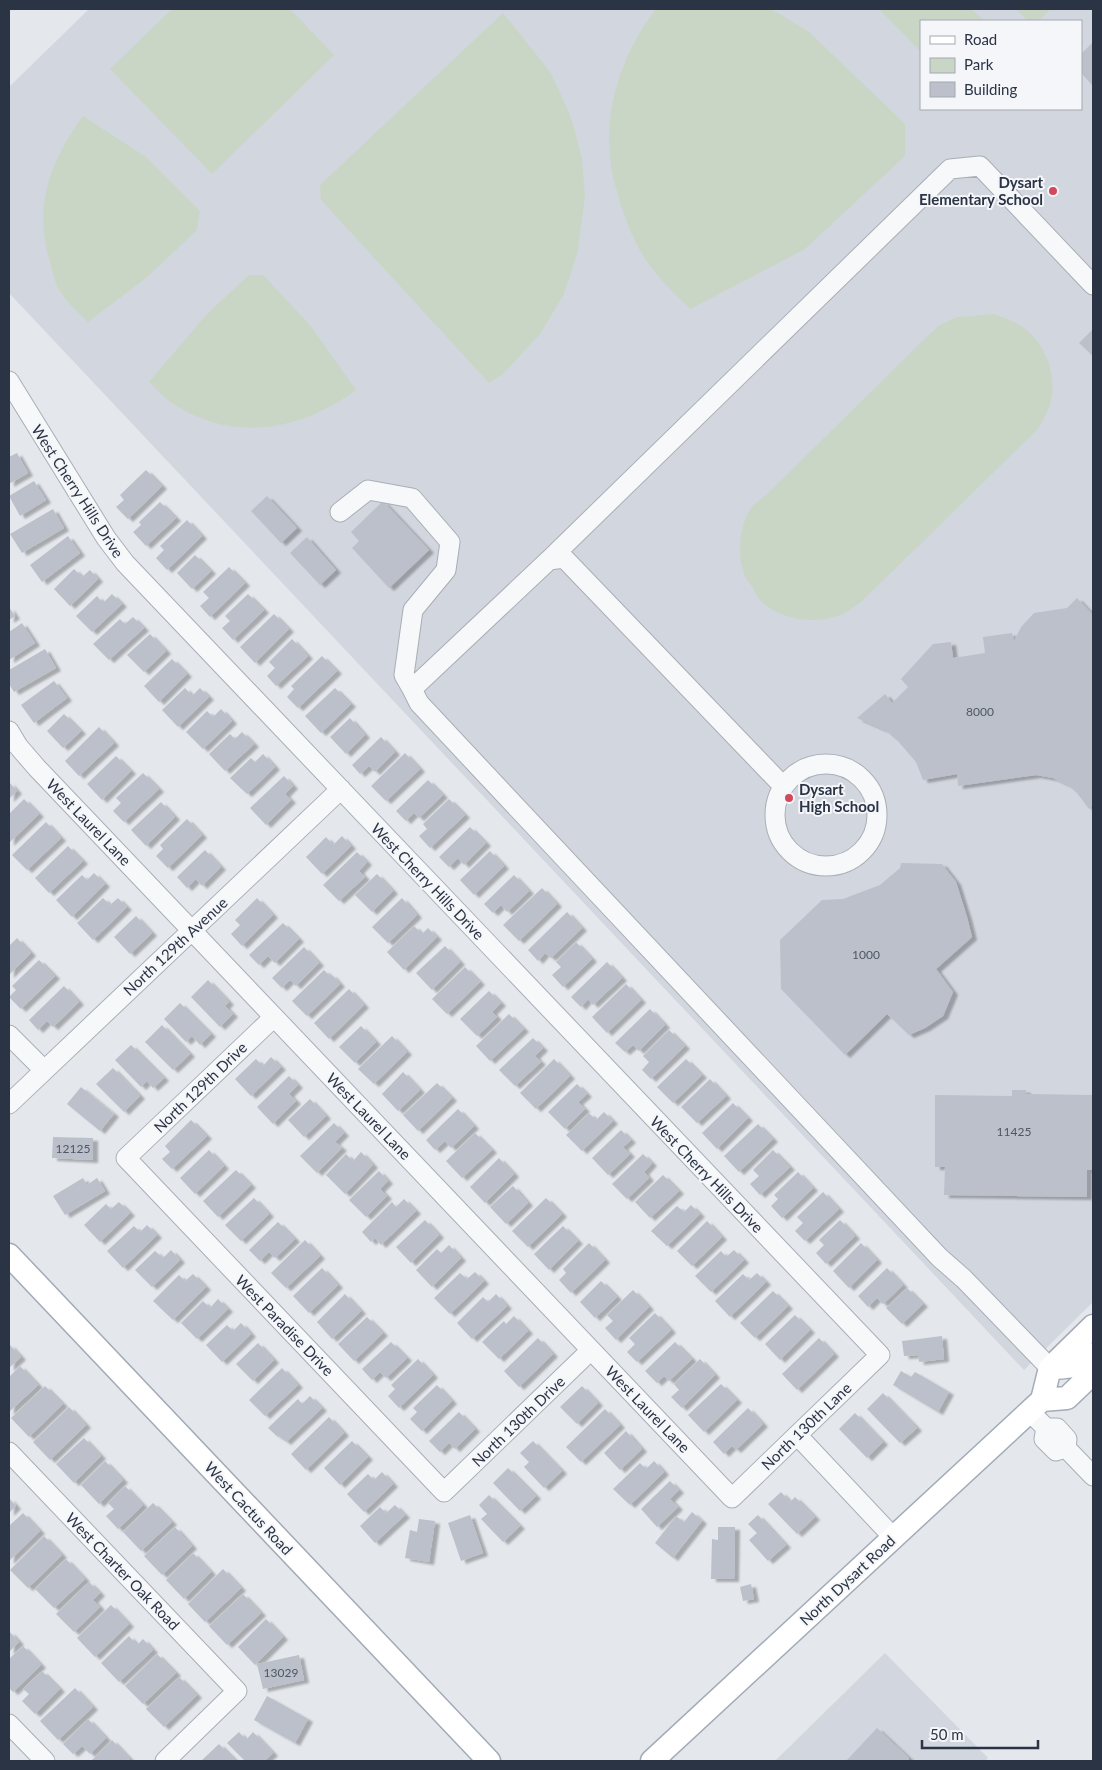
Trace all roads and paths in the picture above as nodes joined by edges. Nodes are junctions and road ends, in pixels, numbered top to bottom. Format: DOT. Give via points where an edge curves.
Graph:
graph roads {
  1 [pos="1093,285"];
  2 [pos="9,381"];
  3 [pos="340,512"];
  4 [pos="549,560"];
  5 [pos="412,689"];
  6 [pos="9,731"];
  7 [pos="783,786"];
  8 [pos="341,789"];
  9 [pos="192,930"];
  10 [pos="274,1016"];
  11 [pos="9,1035"];
  12 [pos="44,1070"];
  13 [pos="9,1104"];
  14 [pos="126,1158"];
  15 [pos="9,1255"];
  16 [pos="1093,1326"];
  17 [pos="591,1350"];
  18 [pos="1093,1354"];
  19 [pos="880,1355"];
  20 [pos="1050,1368"];
  21 [pos="1093,1373"];
  22 [pos="1035,1405"];
  23 [pos="797,1435"];
  24 [pos="9,1452"];
  25 [pos="1093,1476"];
  26 [pos="444,1492"];
  27 [pos="732,1498"];
  28 [pos="893,1536"];
  29 [pos="9,1724"];
  30 [pos="45,1761"];
  31 [pos="165,1761"];
  32 [pos="490,1761"];
  33 [pos="652,1761"];
  1 -- 4 [label="street" via="980,166 950,169"];
  2 -- 8 [label="street, West Cherry Hills Drive" via="106,538 125,563"];
  3 -- 5 [label="street" via="368,490 412,498 450,542 446,570 413,610 404,675"];
  4 -- 5 [label="street"];
  4 -- 7 [label="street" via="564,558"];
  5 -- 20 [label="street" via="419,703 457,744 940,1258"];
  6 -- 9 [label="street, West Laurel Lane" via="37,768"];
  7 -- 7 [label="street" via="777,797 775,822 784,846 793,855 822,866 837,865 852,860 864,850 877,823 877,807 873,793 852,770 838,764 822,763 794,774"];
  8 -- 9 [label="street, North 129th Avenue"];
  8 -- 19 [label="street, West Cherry Hills Drive"];
  9 -- 10 [label="street, West Laurel Lane"];
  9 -- 12 [label="street, North 129th Avenue"];
  10 -- 14 [label="street, North 129th Drive"];
  10 -- 17 [label="street, West Laurel Lane"];
  11 -- 12 [label="street"];
  12 -- 13 [label="street, North 129th Avenue"];
  14 -- 26 [label="street, West Paradise Drive"];
  15 -- 32 [label="main road, West Cactus Road"];
  16 -- 20 [label="main road"];
  17 -- 26 [label="street, North 130th Drive"];
  17 -- 27 [label="street, West Laurel Lane"];
  18 -- 20 [label="main road" via="1084,1363"];
  19 -- 23 [label="street, North 130th Lane"];
  20 -- 22 [label="main road"];
  21 -- 22 [label="main road" via="1067,1398"];
  22 -- 25 [label="street" via="1046,1428 1057,1428 1067,1439 1066,1448"];
  22 -- 28 [label="main road, North Dysart Road"];
  23 -- 27 [label="street, North 130th Lane"];
  23 -- 28 [label="street"];
  24 -- 31 [label="street, West Charter Oak Road" via="238,1691"];
  28 -- 33 [label="main road, North Dysart Road"];
  29 -- 30 [label="street"];
}
